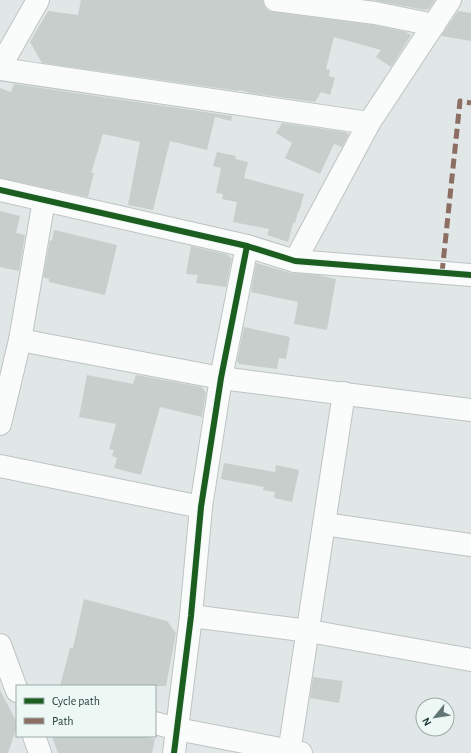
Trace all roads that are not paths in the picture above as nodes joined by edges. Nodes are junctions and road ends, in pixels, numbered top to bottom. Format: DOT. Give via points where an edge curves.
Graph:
graph roads {
  1 [pos="38,0"];
  2 [pos="275,0"];
  3 [pos="450,0"];
  4 [pos="375,6"];
  5 [pos="434,25"];
  6 [pos="6,45"];
  7 [pos="0,68"];
  8 [pos="369,123"];
  9 [pos="0,190"];
  10 [pos="44,200"];
  11 [pos="247,246"];
  12 [pos="295,261"];
  13 [pos="471,275"];
  14 [pos="20,340"];
  15 [pos="221,378"];
  16 [pos="344,393"];
  17 [pos="471,410"];
  18 [pos="0,424"];
  19 [pos="0,466"];
  20 [pos="201,507"];
  21 [pos="324,524"];
  22 [pos="471,545"];
  23 [pos="191,616"];
  24 [pos="308,631"];
  25 [pos="0,645"];
  26 [pos="471,660"];
  27 [pos="12,686"];
  28 [pos="156,723"];
  29 [pos="177,729"];
  30 [pos="34,737"];
  31 [pos="293,752"];
  32 [pos="40,753"];
  33 [pos="174,753"];
  1 -- 6 [label="street"];
  2 -- 4 [label="street"];
  3 -- 5 [label="street"];
  4 -- 5 [label="street"];
  5 -- 8 [label="street"];
  6 -- 7 [label="street"];
  7 -- 8 [label="street"];
  8 -- 12 [label="street"];
  9 -- 10 [label="street"];
  10 -- 11 [label="street"];
  10 -- 14 [label="street"];
  11 -- 12 [label="street"];
  11 -- 15 [label="street"];
  12 -- 13 [label="street"];
  14 -- 15 [label="street"];
  14 -- 18 [label="street"];
  15 -- 16 [label="street"];
  15 -- 20 [label="street"];
  16 -- 17 [label="street"];
  16 -- 21 [label="street"];
  19 -- 20 [label="street"];
  20 -- 23 [label="street"];
  21 -- 22 [label="street"];
  21 -- 24 [label="street"];
  23 -- 24 [label="street"];
  23 -- 29 [label="street"];
  24 -- 26 [label="street"];
  24 -- 31 [label="street"];
  25 -- 27 [label="street"];
  28 -- 29 [label="street"];
  29 -- 31 [label="street"];
  29 -- 33 [label="street"];
  30 -- 32 [label="street"];
}
